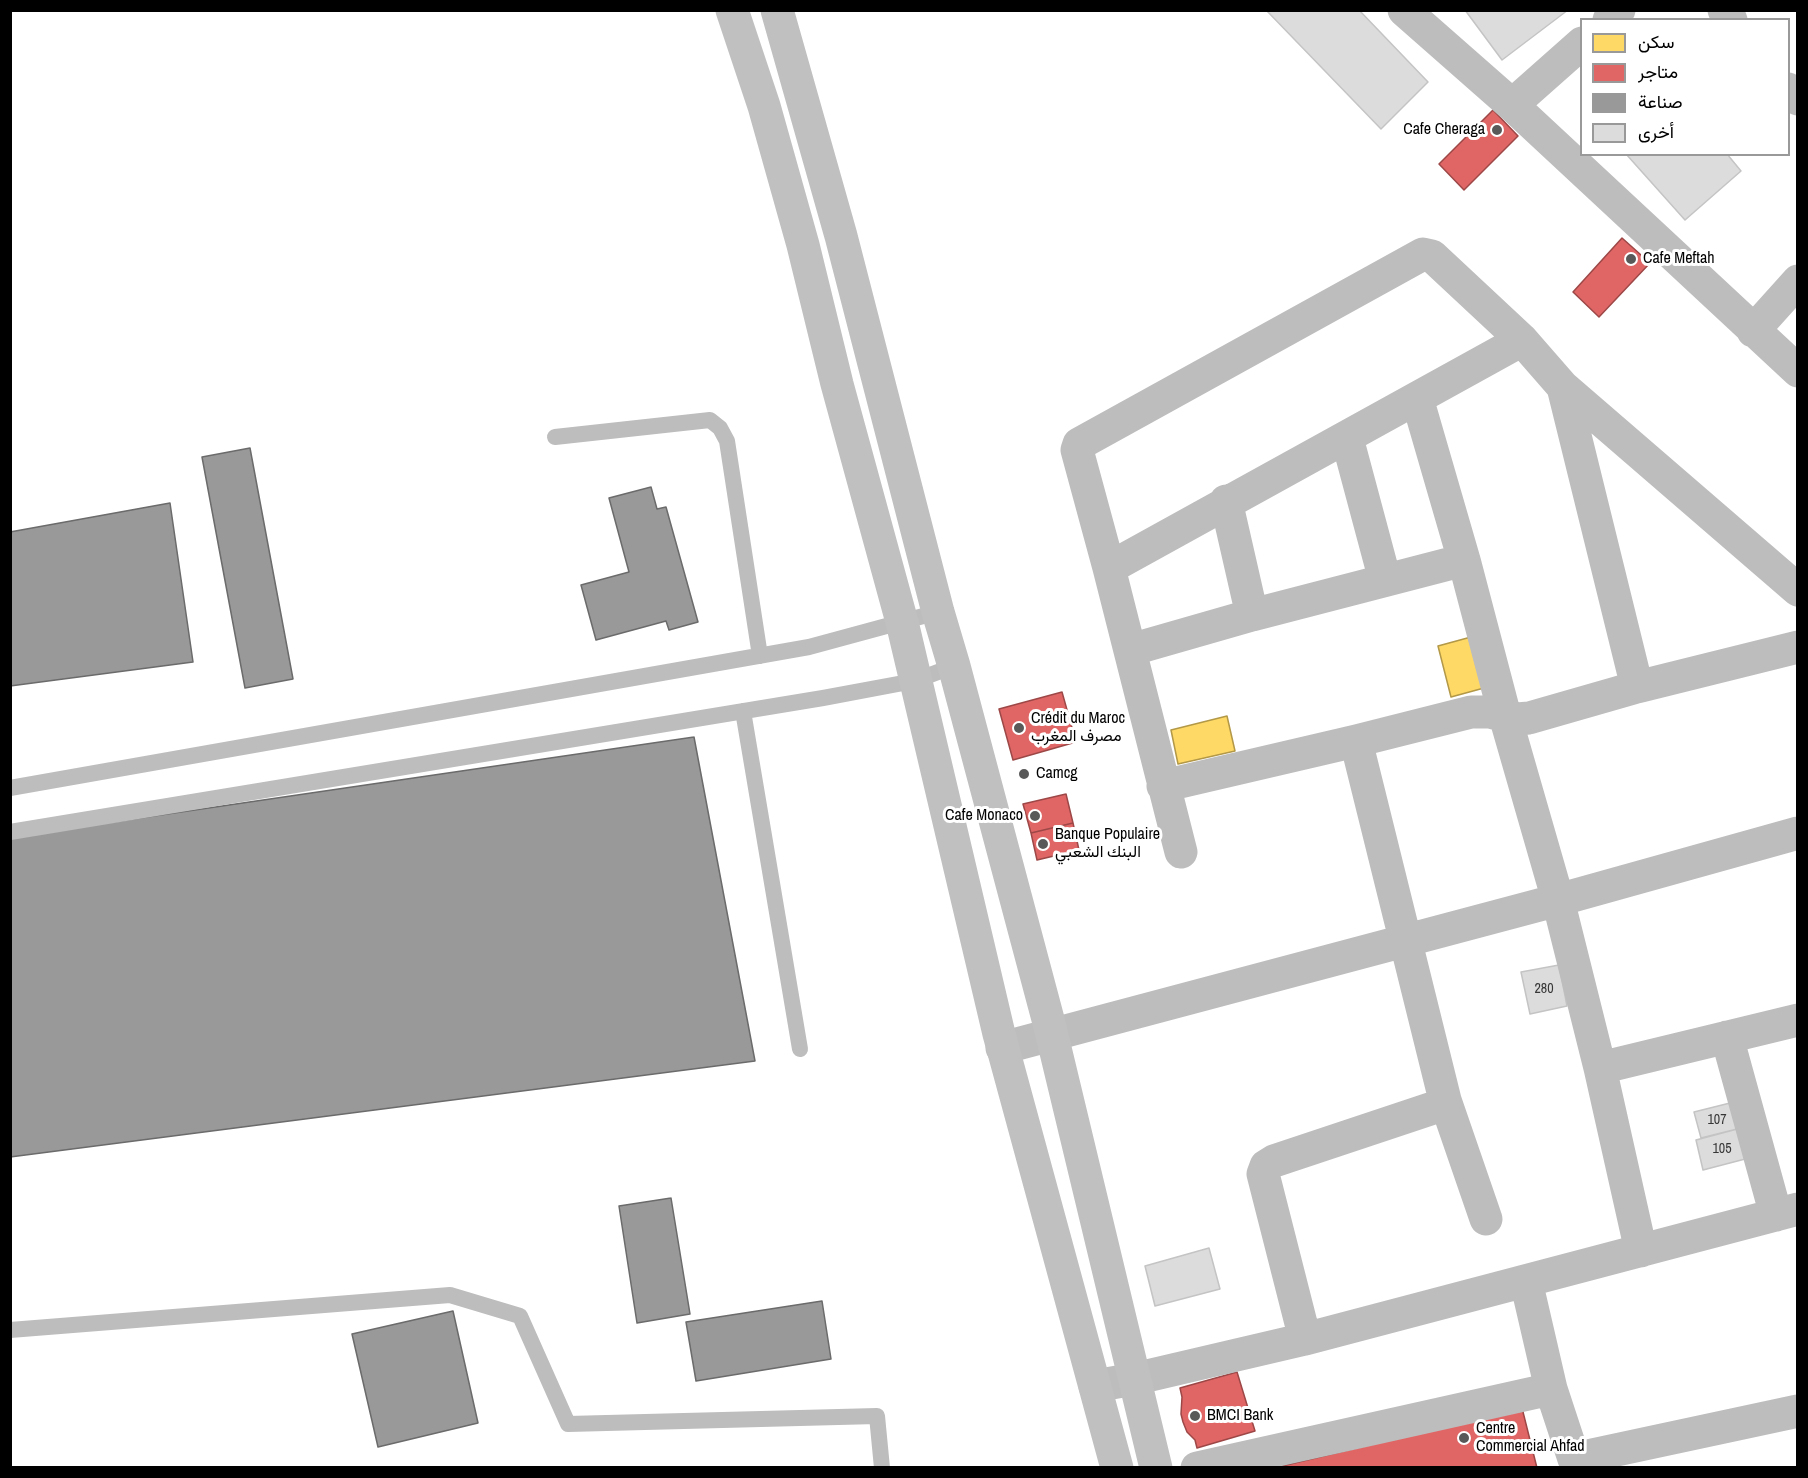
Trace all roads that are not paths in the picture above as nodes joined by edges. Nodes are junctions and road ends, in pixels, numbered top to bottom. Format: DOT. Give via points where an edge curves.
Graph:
graph roads {
  1 [pos="732,10"];
  2 [pos="777,10"];
  3 [pos="1404,10"];
  4 [pos="1580,45"];
  5 [pos="1512,105"];
  6 [pos="841,236"];
  7 [pos="803,245"];
  8 [pos="1797,281"];
  9 [pos="1753,331"];
  10 [pos="1521,340"];
  11 [pos="1797,371"];
  12 [pos="1563,387"];
  13 [pos="1417,398"];
  14 [pos="555,437"];
  15 [pos="1347,438"];
  16 [pos="1226,501"];
  17 [pos="1464,560"];
  18 [pos="1109,568"];
  19 [pos="1385,580"];
  20 [pos="1797,590"];
  21 [pos="938,612"];
  22 [pos="1252,615"];
  23 [pos="902,622"];
  24 [pos="1797,647"];
  25 [pos="1130,650"];
  26 [pos="760,656"];
  27 [pos="954,666"];
  28 [pos="914,681"];
  29 [pos="1637,687"];
  30 [pos="743,711"];
  31 [pos="1505,716"];
  32 [pos="1356,741"];
  33 [pos="1163,786"];
  34 [pos="10,788"];
  35 [pos="10,832"];
  36 [pos="1797,833"];
  37 [pos="1181,852"];
  38 [pos="1558,900"];
  39 [pos="1405,942"];
  40 [pos="1797,1020"];
  41 [pos="1052,1035"];
  42 [pos="1727,1038"];
  43 [pos="1002,1048"];
  44 [pos="800,1049"];
  45 [pos="1600,1068"];
  46 [pos="1445,1100"];
  47 [pos="1787,1212"];
  48 [pos="1486,1219"];
  49 [pos="1641,1251"];
  50 [pos="1526,1281"];
  51 [pos="10,1330"];
  52 [pos="1305,1339"];
  53 [pos="1134,1379"];
  54 [pos="1095,1386"];
  55 [pos="1551,1389"];
  56 [pos="1797,1411"];
  57 [pos="882,1467"];
  58 [pos="1117,1467"];
  59 [pos="1156,1467"];
  60 [pos="1197,1467"];
  1 -- 7 [label="street"];
  2 -- 6 [label="street"];
  3 -- 5 [label="street"];
  4 -- 5 [label="street"];
  5 -- 9 [label="street"];
  6 -- 7 [label="street"];
  6 -- 21 [label="street"];
  7 -- 23 [label="street"];
  8 -- 9 [label="street"];
  9 -- 11 [label="street"];
  10 -- 12 [label="street"];
  10 -- 13 [label="street"];
  10 -- 18 [label="street" via="1432,256 1424,254 1105,428 1079,444 1077,450"];
  12 -- 20 [label="street"];
  12 -- 29 [label="street"];
  13 -- 15 [label="street"];
  13 -- 17 [label="street"];
  14 -- 26 [label="lane" via="710,420 720,428 727,441"];
  15 -- 16 [label="street"];
  15 -- 19 [label="street"];
  16 -- 18 [label="street"];
  16 -- 22 [label="street"];
  17 -- 19 [label="street"];
  17 -- 31 [label="street"];
  18 -- 25 [label="street"];
  19 -- 22 [label="street"];
  21 -- 23 [label="lane"];
  21 -- 27 [label="street"];
  22 -- 25 [label="street"];
  23 -- 26 [label="lane"];
  23 -- 28 [label="street"];
  24 -- 29 [label="street"];
  25 -- 33 [label="street"];
  26 -- 34 [label="lane"];
  27 -- 28 [label="lane"];
  27 -- 41 [label="street"];
  28 -- 30 [label="lane"];
  28 -- 43 [label="street"];
  29 -- 31 [label="street" via="1529,718"];
  30 -- 35 [label="lane"];
  30 -- 44 [label="lane"];
  31 -- 32 [label="street" via="1471,712"];
  31 -- 38 [label="street"];
  32 -- 33 [label="street"];
  32 -- 39 [label="street"];
  33 -- 37 [label="street"];
  36 -- 38 [label="street"];
  38 -- 39 [label="street"];
  38 -- 45 [label="street"];
  39 -- 41 [label="street"];
  39 -- 46 [label="street"];
  40 -- 42 [label="street"];
  41 -- 43 [label="street"];
  41 -- 53 [label="street"];
  42 -- 45 [label="street"];
  42 -- 47 [label="street"];
  43 -- 54 [label="street"];
  45 -- 49 [label="street"];
  46 -- 48 [label="street"];
  46 -- 52 [label="street" via="1438,1106 1266,1166 1263,1174"];
  47 -- 49 [label="street"];
  49 -- 50 [label="street"];
  50 -- 52 [label="street"];
  50 -- 55 [label="street"];
  51 -- 57 [label="lane" via="450,1295 520,1316 568,1424 877,1416"];
  52 -- 53 [label="street"];
  53 -- 54 [label="street"];
  53 -- 59 [label="street"];
  54 -- 58 [label="street"];
  55 -- 56 [label="street" via="1576,1460"];
  55 -- 60 [label="street"];
}
